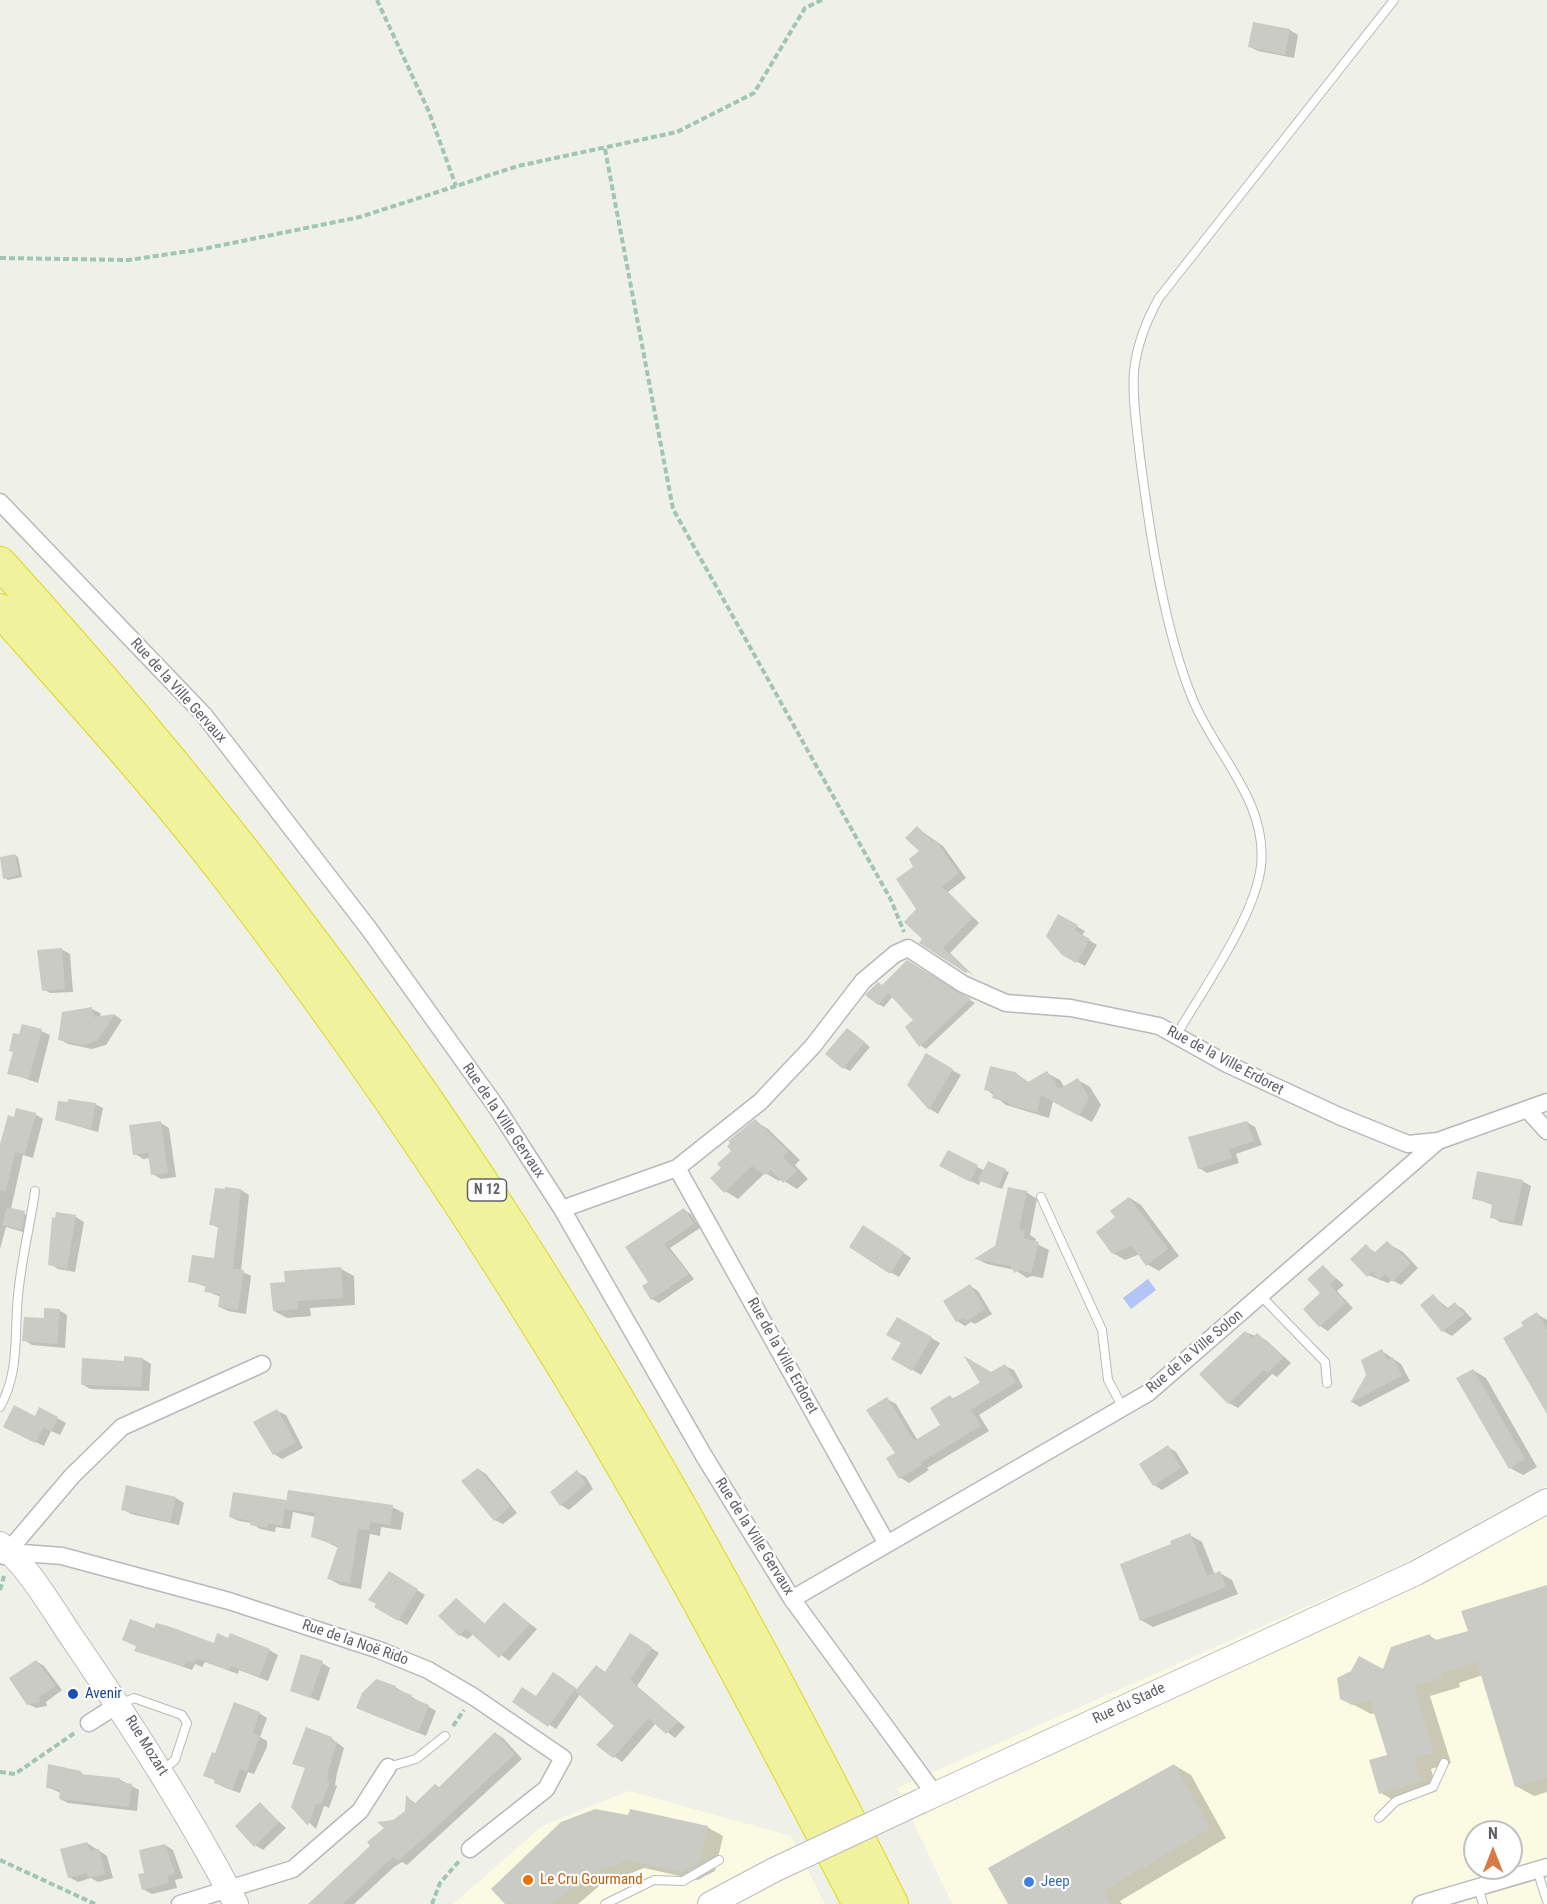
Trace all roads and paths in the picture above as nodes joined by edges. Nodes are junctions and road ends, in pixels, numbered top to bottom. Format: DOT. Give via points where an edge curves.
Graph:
graph roads {
  1 [pos="377,0"];
  2 [pos="822,0"];
  3 [pos="1394,0"];
  4 [pos="605,149"];
  5 [pos="456,186"];
  6 [pos="0,258"];
  7 [pos="0,502"];
  8 [pos="0,563"];
  9 [pos="0,610"];
  10 [pos="908,948"];
  11 [pos="1176,1035"];
  12 [pos="1547,1102"];
  13 [pos="1527,1109"];
  14 [pos="1547,1131"];
  15 [pos="1438,1141"];
  16 [pos="677,1168"];
  17 [pos="35,1191"];
  18 [pos="1041,1197"];
  19 [pos="562,1209"];
  20 [pos="1261,1296"];
  21 [pos="262,1364"];
  22 [pos="1327,1383"];
  23 [pos="0,1407"];
  24 [pos="1124,1408"];
  25 [pos="1547,1501"];
  26 [pos="887,1544"];
  27 [pos="3,1552"];
  28 [pos="792,1599"];
  29 [pos="474,1697"];
  30 [pos="119,1704"];
  31 [pos="89,1723"];
  32 [pos="445,1736"];
  33 [pos="1444,1763"];
  34 [pos="388,1767"];
  35 [pos="162,1771"];
  36 [pos="0,1772"];
  37 [pos="927,1797"];
  38 [pos="1379,1818"];
  39 [pos="470,1849"];
  40 [pos="0,1860"];
  41 [pos="719,1860"];
  42 [pos="1542,1868"];
  43 [pos="1478,1887"];
  44 [pos="232,1897"];
  45 [pos="1547,1901"];
  46 [pos="95,1904"];
  47 [pos="180,1904"];
  48 [pos="432,1904"];
  49 [pos="605,1904"];
  50 [pos="710,1904"];
  51 [pos="859,1904"];
  52 [pos="892,1904"];
  53 [pos="1421,1904"];
  54 [pos="1483,1904"];
  1 -- 5 [label="path" via="429,112"];
  2 -- 4 [label="path" via="805,8 754,93 677,132"];
  3 -- 11 [label="lane" via="1158,298 1138,347 1135,407 1145,498 1165,608 1194,701 1248,797 1259,831 1261,865 1253,904"];
  4 -- 5 [label="path" via="518,166"];
  4 -- 10 [label="path" via="673,509 891,900"];
  5 -- 6 [label="path" via="360,217 203,249 129,260"];
  7 -- 19 [label="street, Rue de la Ville Gervaux" via="204,715 375,938 495,1105"];
  8 -- 52 [label="highway, N 12" via="142,725 286,906 510,1224 687,1518"];
  9 -- 51 [label="highway, N 12" via="223,871 386,1094 475,1227 550,1345 720,1640"];
  10 -- 11 [label="street, Rue de la Ville Erdoret" via="963,984 1006,1003 1071,1008 1158,1026"];
  10 -- 16 [label="street" via="863,981 813,1046 760,1102"];
  11 -- 15 [label="street, Rue de la Ville Erdoret" via="1309,1104 1408,1144"];
  12 -- 13 [label="street, Rue de la Ville Solon"];
  13 -- 14 [label="street"];
  13 -- 15 [label="street, Rue de la Ville Solon"];
  15 -- 20 [label="street, Rue de la Ville Solon"];
  16 -- 19 [label="street"];
  16 -- 26 [label="street, Rue de la Ville Erdoret"];
  17 -- 23 [label="lane" via="18,1295 16,1368"];
  18 -- 24 [label="lane" via="1102,1330 1108,1380"];
  19 -- 28 [label="street, Rue de la Ville Gervaux" via="704,1456"];
  20 -- 22 [label="lane" via="1325,1362"];
  20 -- 24 [label="street, Rue de la Ville Solon" via="1148,1393"];
  21 -- 27 [label="street" via="122,1427"];
  24 -- 26 [label="street, Rue de la Ville Solon"];
  25 -- 37 [label="main road, Rue du Stade" via="1416,1573"];
  26 -- 28 [label="street, Rue de la Ville Solon"];
  27 -- 29 [label="street, Rue de la Noë Rido" via="62,1556 229,1601 379,1650 428,1670"];
  27 -- 30 [label="main road, Rue Mozart"];
  28 -- 37 [label="street, Rue de la Ville Gervaux"];
  29 -- 32 [label="path"];
  29 -- 39 [label="street, Rue de la Noë Rido" via="563,1758 546,1789"];
  30 -- 31 [label="street"];
  30 -- 35 [label="main road, Rue Mozart"];
  30 -- 35 [label="lane" via="135,1698 182,1715 187,1723 175,1760"];
  31 -- 36 [label="path" via="15,1774"];
  32 -- 34 [label="lane" via="416,1759"];
  33 -- 38 [label="lane" via="1433,1787 1396,1801"];
  34 -- 44 [label="street" via="360,1811 293,1869"];
  35 -- 44 [label="main road, Rue Mozart"];
  37 -- 50 [label="main road, Rue du Stade, bridge"];
  39 -- 48 [label="path" via="440,1883"];
  40 -- 46 [label="path"];
  41 -- 49 [label="lane" via="683,1881 654,1880"];
  42 -- 43 [label="street"];
  42 -- 45 [label="lane"];
  43 -- 53 [label="street"];
  43 -- 54 [label="lane"];
  44 -- 47 [label="street"];
}
